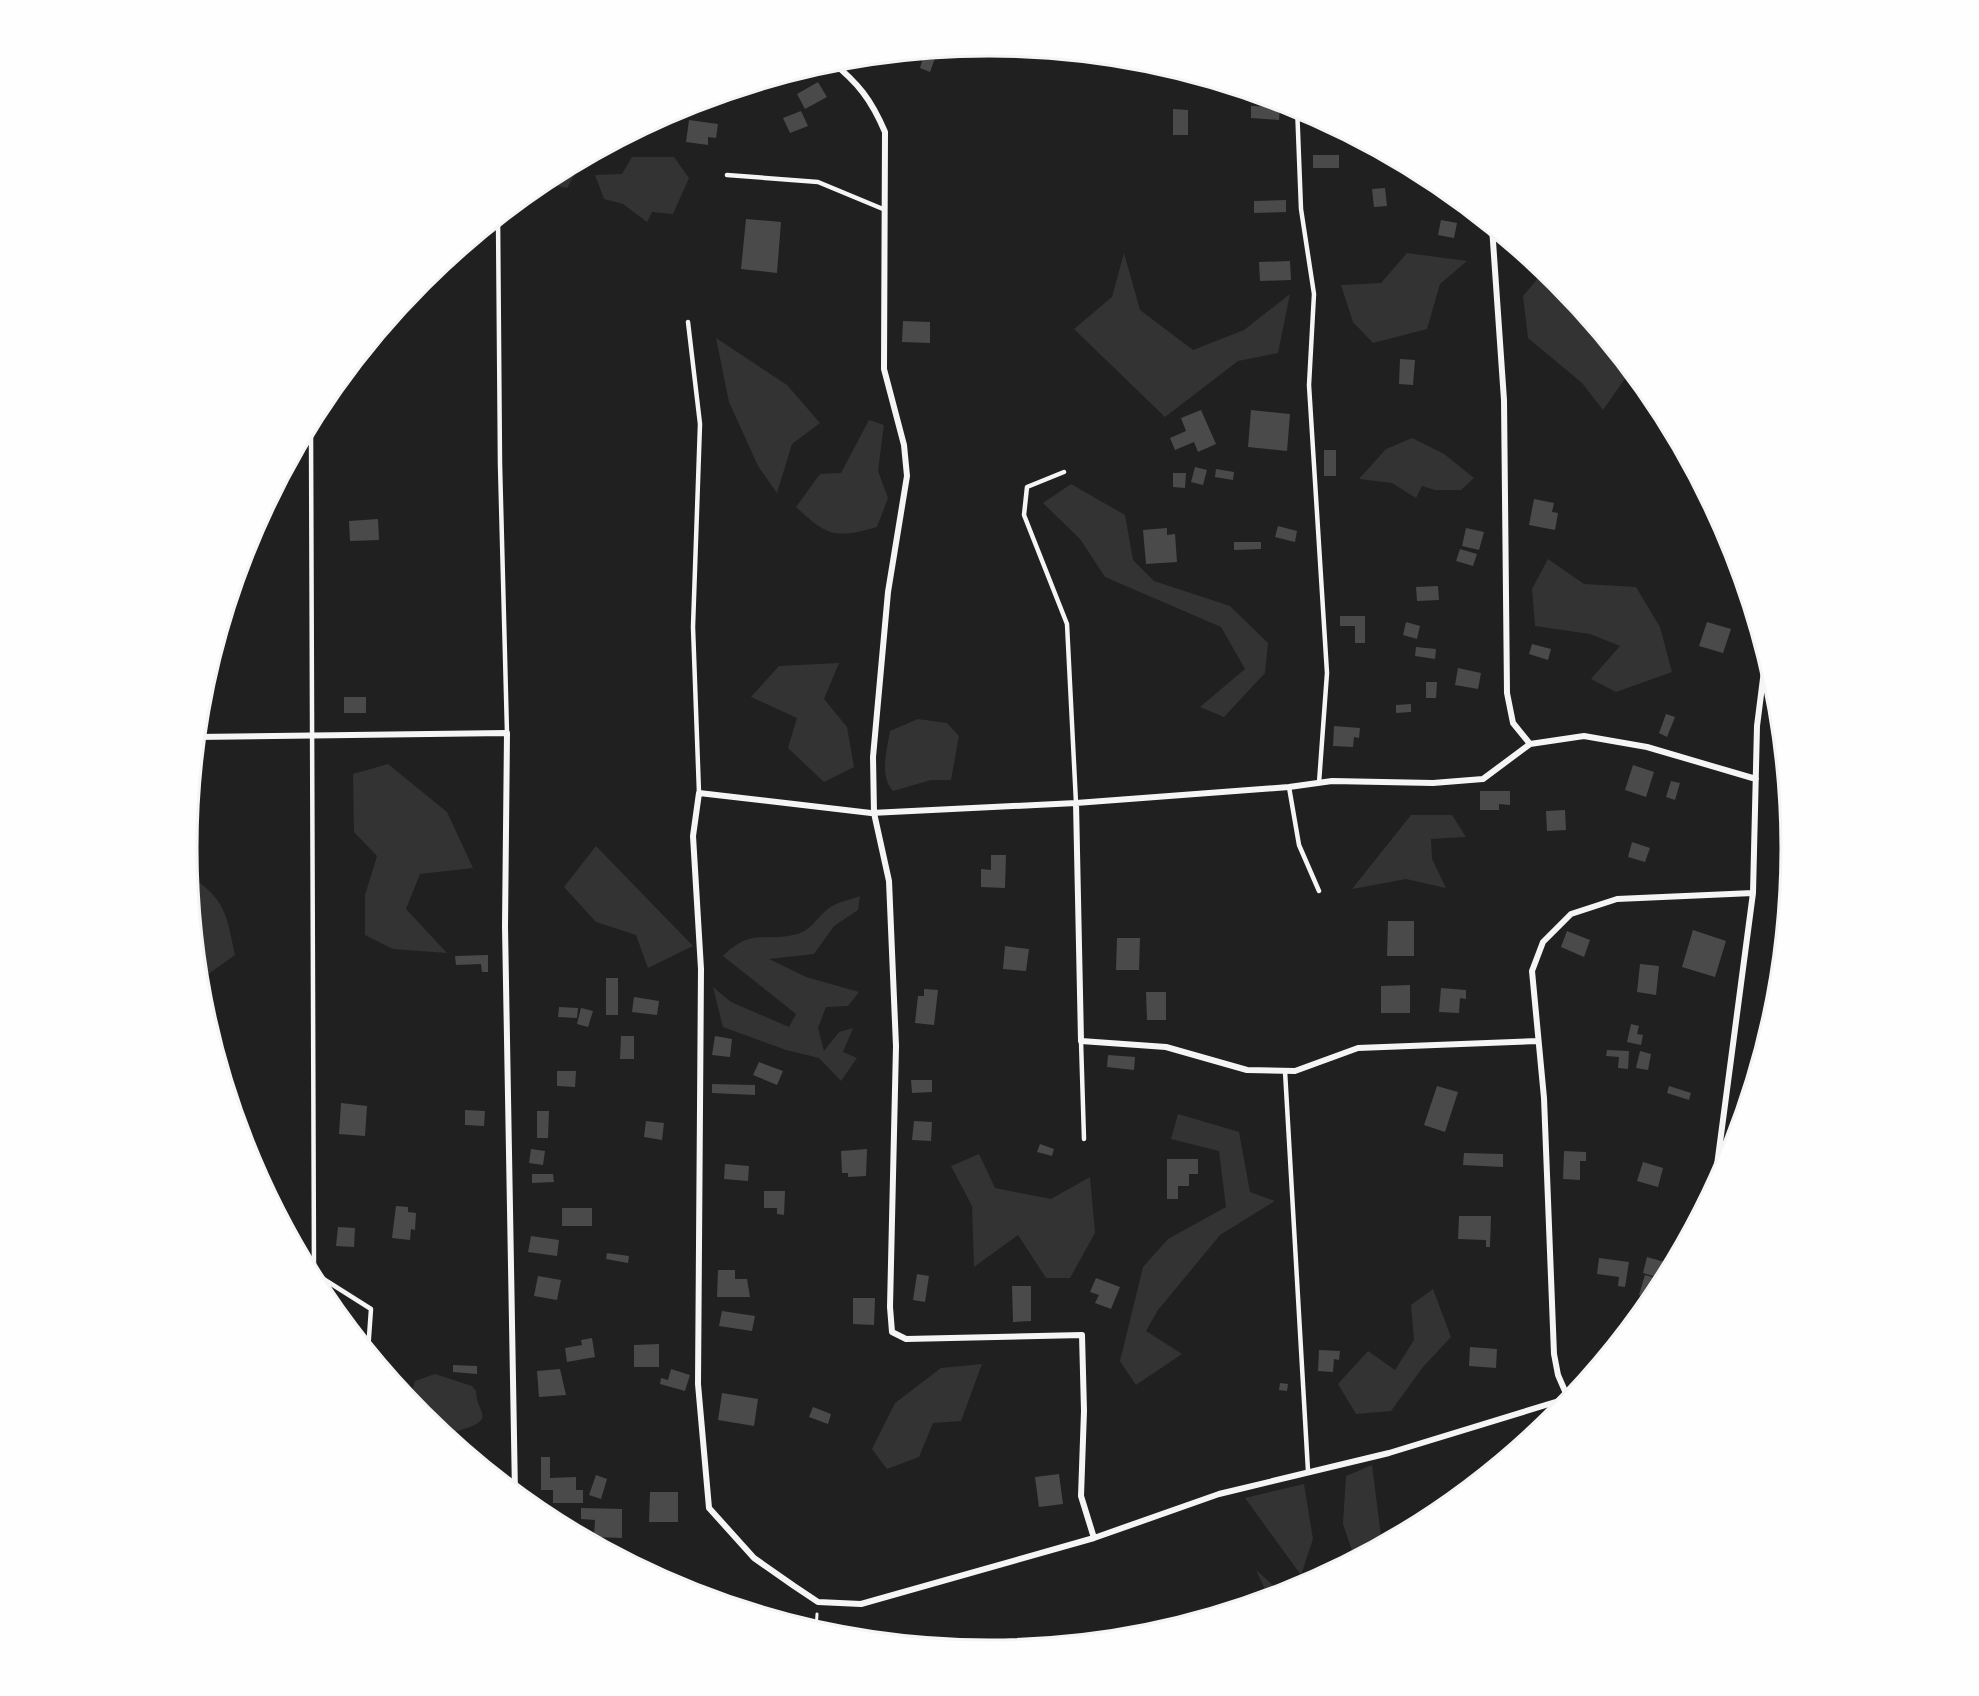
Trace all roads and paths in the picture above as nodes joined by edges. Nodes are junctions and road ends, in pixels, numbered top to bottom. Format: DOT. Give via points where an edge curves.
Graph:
graph roads {
  1 [pos="842,70"];
  2 [pos="1297,118"];
  3 [pos="727,175"];
  4 [pos="883,208"];
  5 [pos="498,226"];
  6 [pos="1493,236"];
  7 [pos="688,322"];
  8 [pos="311,439"];
  9 [pos="1064,472"];
  10 [pos="1763,677"];
  11 [pos="507,733"];
  12 [pos="314,736"];
  13 [pos="205,737"];
  14 [pos="1530,744"];
  15 [pos="1756,779"];
  16 [pos="1319,783"];
  17 [pos="1289,787"];
  18 [pos="699,793"];
  19 [pos="1076,803"];
  20 [pos="874,813"];
  21 [pos="1319,891"];
  22 [pos="1753,893"];
  23 [pos="1081,1041"];
  24 [pos="1538,1041"];
  25 [pos="1285,1071"];
  26 [pos="1084,1139"];
  27 [pos="1718,1161"];
  28 [pos="314,1261"];
  29 [pos="326,1281"];
  30 [pos="369,1340"];
  31 [pos="1567,1390"];
  32 [pos="1555,1402"];
  33 [pos="1308,1471"];
  34 [pos="515,1483"];
  35 [pos="1094,1538"];
  1 -- 4 [label="street" via="873,103 885,132"];
  2 -- 16 [label="lane" via="1301,209 1314,294 1309,385 1327,673"];
  3 -- 4 [label="lane" via="818,182"];
  4 -- 20 [label="street" via="884,369 904,445 907,476 885,614 873,757"];
  5 -- 11 [label="lane"];
  6 -- 14 [label="street" via="1504,400 1507,693 1513,723"];
  7 -- 18 [label="lane" via="700,424 693,627"];
  8 -- 12 [label="lane"];
  9 -- 19 [label="lane" via="1027,487 1023,515 1067,624"];
  10 -- 15 [label="street"];
  11 -- 12 [label="street"];
  11 -- 34 [label="street" via="505,926"];
  12 -- 13 [label="street"];
  12 -- 28 [label="lane"];
  14 -- 15 [label="street" via="1584,736 1647,747"];
  14 -- 16 [label="street" via="1483,779"];
  15 -- 22 [label="street"];
  16 -- 17 [label="street"];
  17 -- 19 [label="street"];
  17 -- 21 [label="lane" via="1299,845"];
  18 -- 20 [label="street"];
  18 -- 35 [label="street" via="693,836 701,969 698,1384 709,1508 754,1558 818,1602 861,1604"];
  19 -- 20 [label="street"];
  19 -- 23 [label="street"];
  20 -- 35 [label="street" via="889,881 896,1046 892,1332 906,1338 1082,1335 1082,1496"];
  22 -- 24 [label="street" via="1617,899 1571,914 1543,942 1532,971"];
  22 -- 27 [label="street"];
  23 -- 25 [label="street" via="1167,1047 1247,1070"];
  23 -- 26 [label="lane"];
  24 -- 25 [label="street" via="1358,1048 1295,1071"];
  24 -- 31 [label="street" via="1544,1098 1554,1354"];
  25 -- 33 [label="lane"];
  29 -- 30 [label="lane" via="371,1309"];
  32 -- 33 [label="street" via="1389,1453"];
  33 -- 35 [label="street" via="1219,1494"];
}
